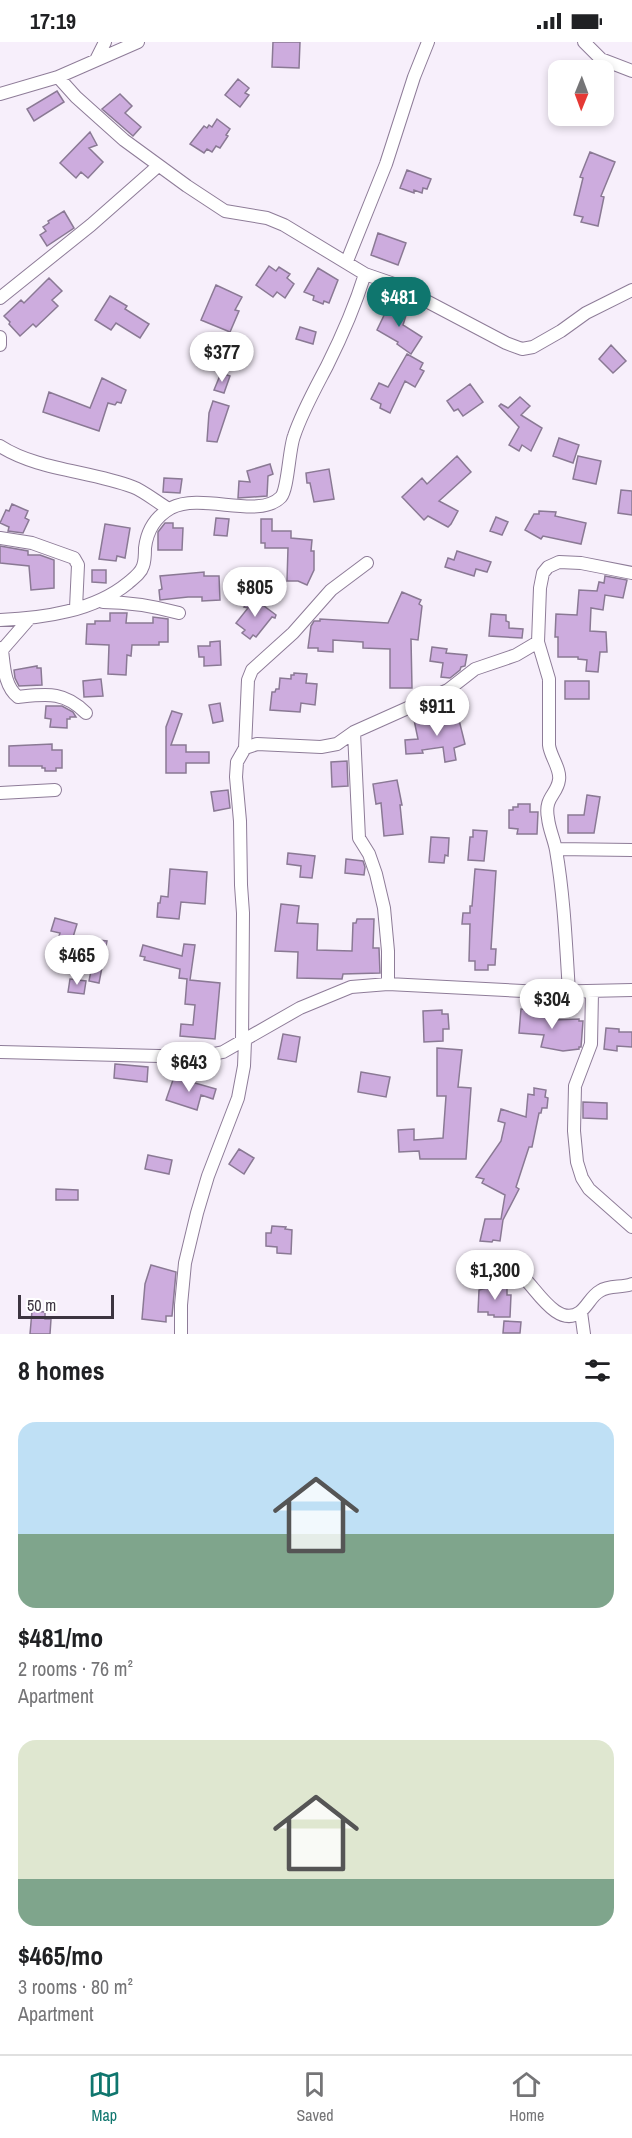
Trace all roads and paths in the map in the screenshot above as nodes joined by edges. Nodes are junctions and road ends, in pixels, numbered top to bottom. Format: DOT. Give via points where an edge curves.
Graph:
graph roads {
  1 [pos="105,42"];
  2 [pos="138,42"];
  3 [pos="428,42"];
  4 [pos="584,42"];
  5 [pos="96,60"];
  6 [pos="632,71"];
  7 [pos="58,77"];
  8 [pos="0,94"];
  9 [pos="158,166"];
  10 [pos="347,261"];
  11 [pos="365,274"];
  12 [pos="632,290"];
  13 [pos="0,298"];
  14 [pos="0,337"];
  15 [pos="0,345"];
  16 [pos="0,446"];
  17 [pos="169,510"];
  18 [pos="0,538"];
  19 [pos="367,563"];
  20 [pos="632,573"];
  21 [pos="96,602"];
  22 [pos="76,608"];
  23 [pos="179,613"];
  24 [pos="29,619"];
  25 [pos="0,620"];
  26 [pos="538,642"];
  27 [pos="1,649"];
  28 [pos="516,655"];
  29 [pos="543,658"];
  30 [pos="86,713"];
  31 [pos="354,732"];
  32 [pos="245,748"];
  33 [pos="55,790"];
  34 [pos="0,793"];
  35 [pos="556,849"];
  36 [pos="632,850"];
  37 [pos="388,984"];
  38 [pos="632,990"];
  39 [pos="569,992"];
  40 [pos="592,992"];
  41 [pos="244,1041"];
  42 [pos="0,1052"];
  43 [pos="632,1227"];
  44 [pos="525,1279"];
  45 [pos="632,1284"];
  46 [pos="581,1312"];
  47 [pos="181,1334"];
  48 [pos="584,1334"];
  1 -- 5 [label="street"];
  2 -- 5 [label="street"];
  3 -- 10 [label="street" via="387,164"];
  4 -- 6 [label="street" via="601,59"];
  5 -- 7 [label="street"];
  7 -- 8 [label="street"];
  7 -- 9 [label="street" via="104,123"];
  9 -- 10 [label="street" via="225,211 267,218"];
  9 -- 13 [label="street"];
  10 -- 11 [label="street"];
  11 -- 12 [label="street" via="394,284 522,349 533,347 586,313"];
  11 -- 17 [label="street" via="355,306 294,435 285,490 280,498 250,507 193,502"];
  14 -- 15 [label="street"];
  16 -- 17 [label="street" via="43,464 137,488"];
  17 -- 21 [label="street" via="156,520 147,535 143,566 138,574 113,595"];
  18 -- 22 [label="street" via="32,543 74,558 78,565"];
  19 -- 32 [label="street" via="331,590 293,633 252,670 248,680"];
  20 -- 26 [label="street" via="580,563 559,562 548,567 540,588"];
  21 -- 22 [label="street"];
  21 -- 23 [label="street" via="135,603"];
  22 -- 24 [label="street"];
  24 -- 25 [label="street"];
  24 -- 27 [label="street"];
  26 -- 28 [label="street"];
  26 -- 29 [label="street"];
  27 -- 30 [label="street" via="6,676 18,697 65,697"];
  28 -- 29 [label="street"];
  28 -- 31 [label="street" via="475,669 448,690"];
  29 -- 35 [label="street" via="549,678 550,753 559,780 547,808"];
  31 -- 32 [label="street" via="337,744 321,747 257,744"];
  31 -- 37 [label="street" via="359,838 369,854 384,908"];
  32 -- 41 [label="street" via="237,762 236,777"];
  33 -- 34 [label="street"];
  35 -- 36 [label="street"];
  35 -- 39 [label="street"];
  37 -- 39 [label="street"];
  37 -- 41 [label="street" via="351,987 300,1008"];
  38 -- 40 [label="street"];
  39 -- 40 [label="street"];
  40 -- 43 [label="street" via="591,1044 575,1086 577,1162 589,1189"];
  41 -- 42 [label="street" via="224,1052 199,1057"];
  41 -- 47 [label="street" via="238,1098 208,1176 185,1263"];
  44 -- 46 [label="street" via="561,1315"];
  45 -- 46 [label="street" via="601,1290"];
  46 -- 48 [label="street"];
}
